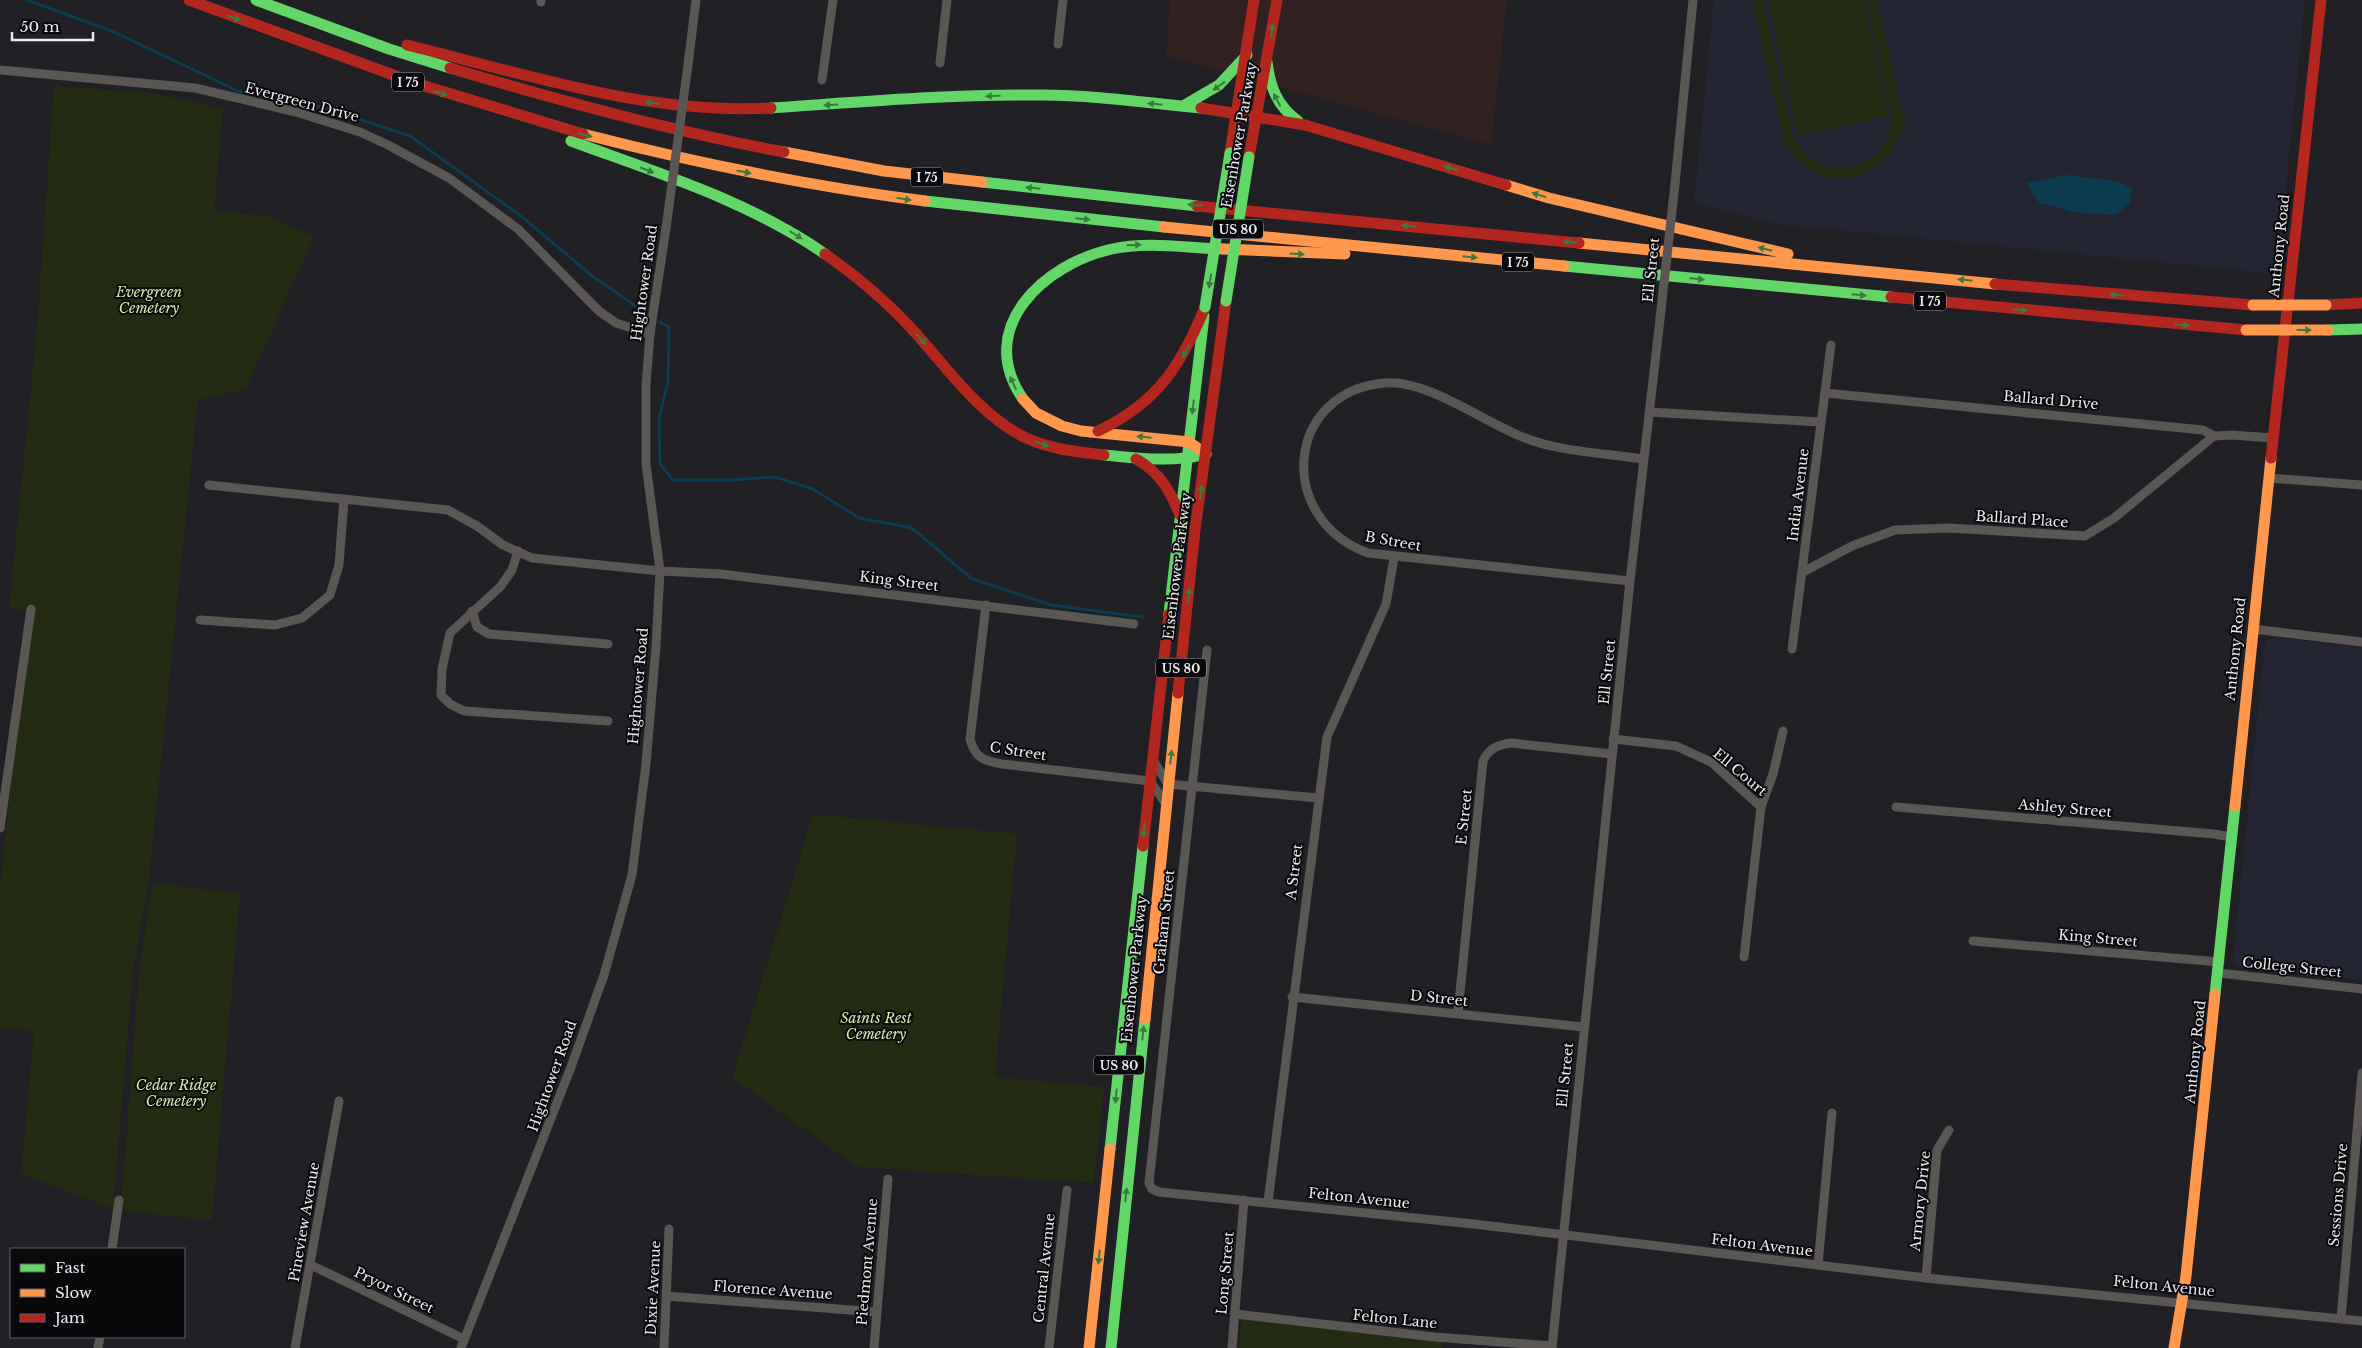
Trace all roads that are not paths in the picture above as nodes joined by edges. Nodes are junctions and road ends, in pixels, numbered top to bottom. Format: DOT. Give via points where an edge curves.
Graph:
graph roads {
  1 [pos="189,0"];
  2 [pos="256,0"];
  3 [pos="696,0"];
  4 [pos="833,0"];
  5 [pos="947,0"];
  6 [pos="1063,0"];
  7 [pos="1254,0"];
  8 [pos="1277,0"];
  9 [pos="1694,0"];
  10 [pos="2321,0"];
  11 [pos="325,26"];
  12 [pos="1058,44"];
  13 [pos="1247,55"];
  14 [pos="1267,62"];
  15 [pos="940,63"];
  16 [pos="0,70"];
  17 [pos="822,80"];
  18 [pos="1182,106"];
  19 [pos="488,108"];
  20 [pos="1238,113"];
  21 [pos="1256,116"];
  22 [pos="1305,125"];
  23 [pos="1422,253"];
  24 [pos="1846,268"];
  25 [pos="2362,303"];
  26 [pos="1206,307"];
  27 [pos="2362,329"];
  28 [pos="650,334"];
  29 [pos="1831,345"];
  30 [pos="1825,392"];
  31 [pos="1649,412"];
  32 [pos="1820,422"];
  33 [pos="1095,432"];
  34 [pos="2214,436"];
  35 [pos="2273,438"];
  36 [pos="1189,442"];
  37 [pos="1206,454"];
  38 [pos="1131,457"];
  39 [pos="1644,459"];
  40 [pos="1187,460"];
  41 [pos="2269,478"];
  42 [pos="209,485"];
  43 [pos="2362,485"];
  44 [pos="344,499"];
  45 [pos="1180,515"];
  46 [pos="518,552"];
  47 [pos="1394,558"];
  48 [pos="660,571"];
  49 [pos="1803,572"];
  50 [pos="1630,581"];
  51 [pos="986,605"];
  52 [pos="31,609"];
  53 [pos="472,611"];
  54 [pos="200,620"];
  55 [pos="1134,624"];
  56 [pos="2252,629"];
  57 [pos="2362,642"];
  58 [pos="608,644"];
  59 [pos="1792,649"];
  60 [pos="1207,650"];
  61 [pos="608,721"];
  62 [pos="1783,731"];
  63 [pos="1614,739"];
  64 [pos="1612,754"];
  65 [pos="1152,758"];
  66 [pos="1150,781"];
  67 [pos="1168,784"];
  68 [pos="1192,786"];
  69 [pos="1317,798"];
  70 [pos="1166,805"];
  71 [pos="1761,807"];
  72 [pos="1896,807"];
  73 [pos="0,828"];
  74 [pos="2231,837"];
  75 [pos="1973,941"];
  76 [pos="1744,957"];
  77 [pos="2220,968"];
  78 [pos="2362,989"];
  79 [pos="1292,997"];
  80 [pos="1458,1013"];
  81 [pos="1584,1026"];
  82 [pos="2362,1073"];
  83 [pos="339,1101"];
  84 [pos="1832,1114"];
  85 [pos="1949,1130"];
  86 [pos="888,1179"];
  87 [pos="1067,1190"];
  88 [pos="1159,1192"];
  89 [pos="119,1200"];
  90 [pos="1244,1200"];
  91 [pos="1268,1202"];
  92 [pos="669,1229"];
  93 [pos="1562,1236"];
  94 [pos="112,1248"];
  95 [pos="311,1265"];
  96 [pos="1818,1265"];
  97 [pos="1926,1278"];
  98 [pos="666,1296"];
  99 [pos="2182,1302"];
  100 [pos="877,1312"];
  101 [pos="1235,1314"];
  102 [pos="2341,1319"];
  103 [pos="2362,1321"];
  104 [pos="463,1344"];
  105 [pos="1552,1347"];
  106 [pos="295,1348"];
  107 [pos="664,1348"];
  108 [pos="874,1348"];
  109 [pos="1049,1348"];
  110 [pos="1089,1348"];
  111 [pos="1111,1348"];
  112 [pos="1232,1348"];
  113 [pos="2174,1348"];
  1 -- 19 [label="main road, I 75, one-way" via="328,55"];
  2 -- 11 [label="main road, I 75"];
  3 -- 28 [label="street, Hightower Road, bridge"];
  4 -- 17 [label="street"];
  5 -- 15 [label="street"];
  6 -- 12 [label="street"];
  7 -- 13 [label="main road, Eisenhower Parkway / US 80"];
  14 -- 8 [label="main road, Eisenhower Parkway / US 80, one-way"];
  9 -- 31 [label="street, Ell Street, bridge"];
  10 -- 35 [label="main road, Anthony Road"];
  18 -- 11 [label="main road, one-way" via="1042,95 748,109 695,108 618,97"];
  24 -- 11 [label="main road, I 75, one-way" via="1160,202 884,170 717,140 615,116 462,73"];
  13 -- 18 [label="main road, one-way" via="1227,80 1200,99"];
  13 -- 20 [label="main road, Eisenhower Parkway / US 80"];
  14 -- 21 [label="main road, Eisenhower Parkway / US 80"];
  22 -- 14 [label="main road, one-way" via="1278,103 1271,88"];
  16 -- 28 [label="street, Evergreen Drive" via="195,88 296,112 360,132 455,182 524,234 599,311 616,323"];
  18 -- 20 [label="main road"];
  19 -- 23 [label="main road, I 75, one-way" via="599,138 812,185 1022,213"];
  19 -- 38 [label="main road, one-way" via="773,222 865,284 987,410 1010,429 1057,448"];
  20 -- 21 [label="main road"];
  20 -- 26 [label="main road, Eisenhower Parkway / US 80, one-way, bridge"];
  21 -- 22 [label="main road"];
  21 -- 37 [label="main road, Eisenhower Parkway / US 80, bridge"];
  24 -- 22 [label="main road, one-way" via="1549,198"];
  23 -- 27 [label="main road, I 75, one-way, bridge" via="2246,330"];
  33 -- 23 [label="main road, one-way" via="1066,428 1041,416 1020,395 1008,368 1007,336 1018,309 1047,278 1069,263 1096,251 1139,245 1310,254"];
  25 -- 24 [label="main road, I 75, one-way, bridge" via="2253,305 2172,300"];
  26 -- 33 [label="main road, one-way" via="1181,360 1159,391 1132,414"];
  26 -- 36 [label="main road, Eisenhower Parkway / US 80, one-way"];
  28 -- 48 [label="street, Hightower Road" via="646,455"];
  29 -- 30 [label="street, India Avenue"];
  30 -- 32 [label="street, India Avenue"];
  30 -- 34 [label="street, Ballard Drive" via="2203,430"];
  31 -- 32 [label="street"];
  31 -- 39 [label="street, Ell Street"];
  32 -- 49 [label="street, India Avenue"];
  36 -- 33 [label="main road, one-way"];
  34 -- 35 [label="street, Ballard Drive"];
  34 -- 49 [label="street, Ballard Place" via="2114,518 2085,536 1949,528 1895,530 1852,546"];
  35 -- 41 [label="main road, Anthony Road"];
  36 -- 37 [label="main road"];
  36 -- 40 [label="main road, Eisenhower Parkway / US 80"];
  37 -- 40 [label="main road"];
  67 -- 37 [label="main road, Eisenhower Parkway / US 80, one-way"];
  38 -- 40 [label="main road"];
  38 -- 45 [label="main road" via="1161,476"];
  39 -- 47 [label="street, B Street" via="1532,440 1438,395 1396,383 1369,385 1349,391 1326,411 1307,442 1303,469 1305,490 1324,525 1352,547"];
  39 -- 50 [label="street, Ell Street"];
  40 -- 45 [label="main road, Eisenhower Parkway / US 80"];
  41 -- 43 [label="street"];
  41 -- 56 [label="main road, Anthony Road"];
  42 -- 44 [label="street, King Street"];
  44 -- 46 [label="street, King Street" via="448,510"];
  44 -- 54 [label="street" via="339,565 330,595 302,618 275,625"];
  45 -- 65 [label="main road, Eisenhower Parkway / US 80"];
  46 -- 48 [label="street, King Street" via="532,558"];
  46 -- 53 [label="street" via="512,570 501,586"];
  47 -- 50 [label="street, B Street"];
  47 -- 69 [label="street, A Street" via="1386,604 1327,737"];
  48 -- 51 [label="street, King Street" via="721,574"];
  48 -- 104 [label="street, Hightower Road" via="639,834 624,910 568,1075"];
  49 -- 59 [label="street, India Avenue"];
  50 -- 63 [label="street, Ell Street"];
  51 -- 55 [label="street, King Street"];
  51 -- 66 [label="street, C Street" via="970,739 977,756 983,761 1002,764"];
  52 -- 73 [label="street"];
  53 -- 58 [label="street" via="477,627 489,634"];
  53 -- 61 [label="street" via="450,634 442,669 441,695 450,704 464,711"];
  56 -- 57 [label="street"];
  56 -- 74 [label="main road, Anthony Road"];
  60 -- 68 [label="street, Graham Street"];
  62 -- 71 [label="street, Ell Court"];
  63 -- 64 [label="street, Ell Street"];
  63 -- 71 [label="street, Ell Court" via="1676,746 1711,762"];
  64 -- 80 [label="street, E Street" via="1510,743 1496,746 1486,753"];
  64 -- 81 [label="street, Ell Street"];
  65 -- 66 [label="main road, Eisenhower Parkway / US 80"];
  65 -- 67 [label="street"];
  66 -- 70 [label="street"];
  66 -- 110 [label="main road, Eisenhower Parkway / US 80, one-way"];
  67 -- 68 [label="street"];
  67 -- 70 [label="main road, Eisenhower Parkway / US 80"];
  68 -- 69 [label="street"];
  68 -- 88 [label="street, Graham Street" via="1149,1183"];
  69 -- 79 [label="street, A Street"];
  111 -- 70 [label="main road, Eisenhower Parkway / US 80, one-way"];
  71 -- 76 [label="street, Ell Court"];
  72 -- 74 [label="street, Ashley Street"];
  74 -- 77 [label="main road, Anthony Road"];
  75 -- 77 [label="street, King Street"];
  77 -- 78 [label="street, College Street"];
  77 -- 99 [label="main road, Anthony Road"];
  79 -- 80 [label="street, D Street"];
  79 -- 91 [label="street, A Street"];
  80 -- 81 [label="street, D Street"];
  81 -- 93 [label="street, Ell Street"];
  82 -- 102 [label="street, Sessions Drive"];
  83 -- 95 [label="street, Pineview Avenue"];
  84 -- 96 [label="street"];
  85 -- 97 [label="street, Armory Drive" via="1936,1150"];
  86 -- 100 [label="street, Piedmont Avenue"];
  87 -- 109 [label="street, Central Avenue"];
  88 -- 90 [label="street, Felton Avenue"];
  89 -- 94 [label="street"];
  90 -- 91 [label="street, Felton Avenue"];
  90 -- 101 [label="street, Long Street"];
  91 -- 93 [label="street, Felton Avenue"];
  92 -- 98 [label="street, Dixie Avenue"];
  93 -- 96 [label="street, Felton Avenue"];
  93 -- 105 [label="street, Ell Street"];
  95 -- 104 [label="street, Pryor Street"];
  95 -- 106 [label="street, Pineview Avenue"];
  96 -- 97 [label="street, Felton Avenue"];
  97 -- 99 [label="street, Felton Avenue"];
  98 -- 100 [label="street, Florence Avenue"];
  98 -- 107 [label="street, Dixie Avenue"];
  99 -- 102 [label="street, Felton Avenue"];
  99 -- 113 [label="main road, Anthony Road"];
  100 -- 108 [label="street, Piedmont Avenue"];
  101 -- 105 [label="street, Felton Lane"];
  101 -- 112 [label="street, Long Street"];
  102 -- 103 [label="street, Felton Avenue"];
}
